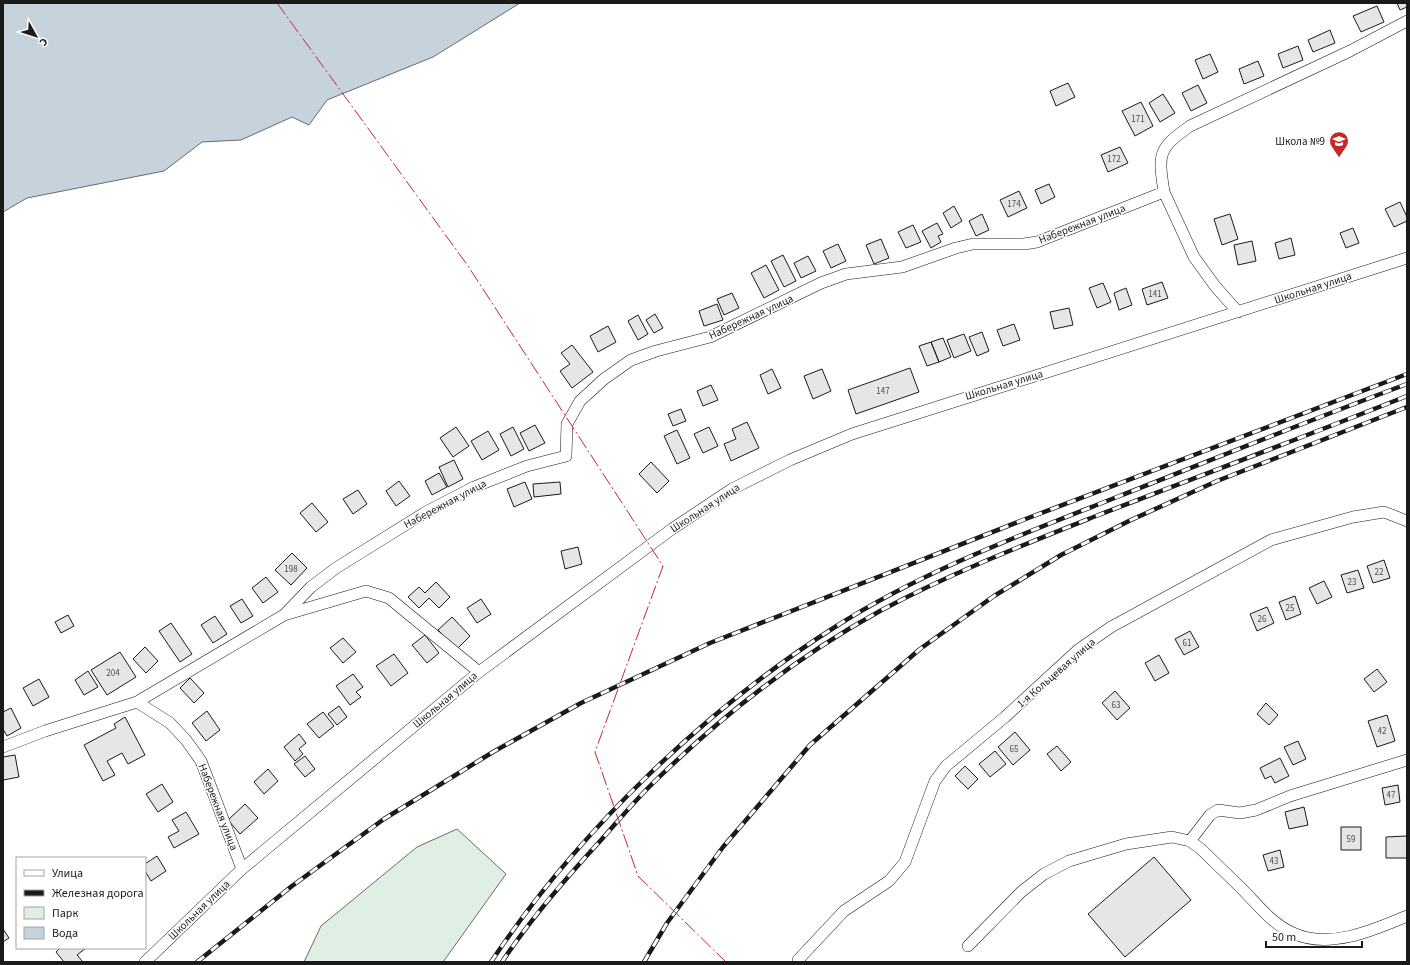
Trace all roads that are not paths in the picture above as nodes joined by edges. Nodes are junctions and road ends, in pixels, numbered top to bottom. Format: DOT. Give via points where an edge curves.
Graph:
graph roads {
  1 [pos="1407,20"];
  2 [pos="1164,192"];
  3 [pos="1407,258"];
  4 [pos="1238,312"];
  5 [pos="1407,521"];
  6 [pos="284,616"];
  7 [pos="479,672"];
  8 [pos="137,702"];
  9 [pos="3,747"];
  10 [pos="1407,760"];
  11 [pos="1190,841"];
  12 [pos="242,868"];
  13 [pos="1407,916"];
  14 [pos="968,946"];
  15 [pos="798,960"];
  16 [pos="145,962"];
  1 -- 2 [label="street" via="1350,51 1190,126 1174,137 1165,148 1159,163"];
  2 -- 4 [label="street" via="1194,257"];
  2 -- 6 [label="street, Набережная улица" via="1037,242 973,244 902,267 846,274 821,283 710,337 631,360 604,379 580,401 567,424 566,456 520,468 474,487 426,512 336,568 311,587"];
  3 -- 4 [label="street, Школьная улица"];
  4 -- 7 [label="street, Школьная улица" via="867,430 790,460 732,489 672,529"];
  5 -- 15 [label="street, 1-я Кольцевая улица" via="1384,512 1353,517 1271,540 1111,627 1085,646 946,766 935,781 905,862 889,880 844,911"];
  6 -- 7 [label="street, Набережная улица" via="366,591 377,593 389,598"];
  6 -- 8 [label="street, Набережная улица"];
  7 -- 12 [label="street, Школьная улица"];
  8 -- 9 [label="street, Набережная улица"];
  8 -- 12 [label="street, Набережная улица" via="170,723 201,761"];
  10 -- 11 [label="street" via="1290,796 1256,810 1240,813 1218,810 1210,815"];
  11 -- 13 [label="street" via="1262,910 1293,933 1308,938 1348,937 1377,929"];
  11 -- 14 [label="street" via="1172,837 1126,844 1069,861 1044,874 1021,892"];
  12 -- 16 [label="street, Школьная улица"];
}
